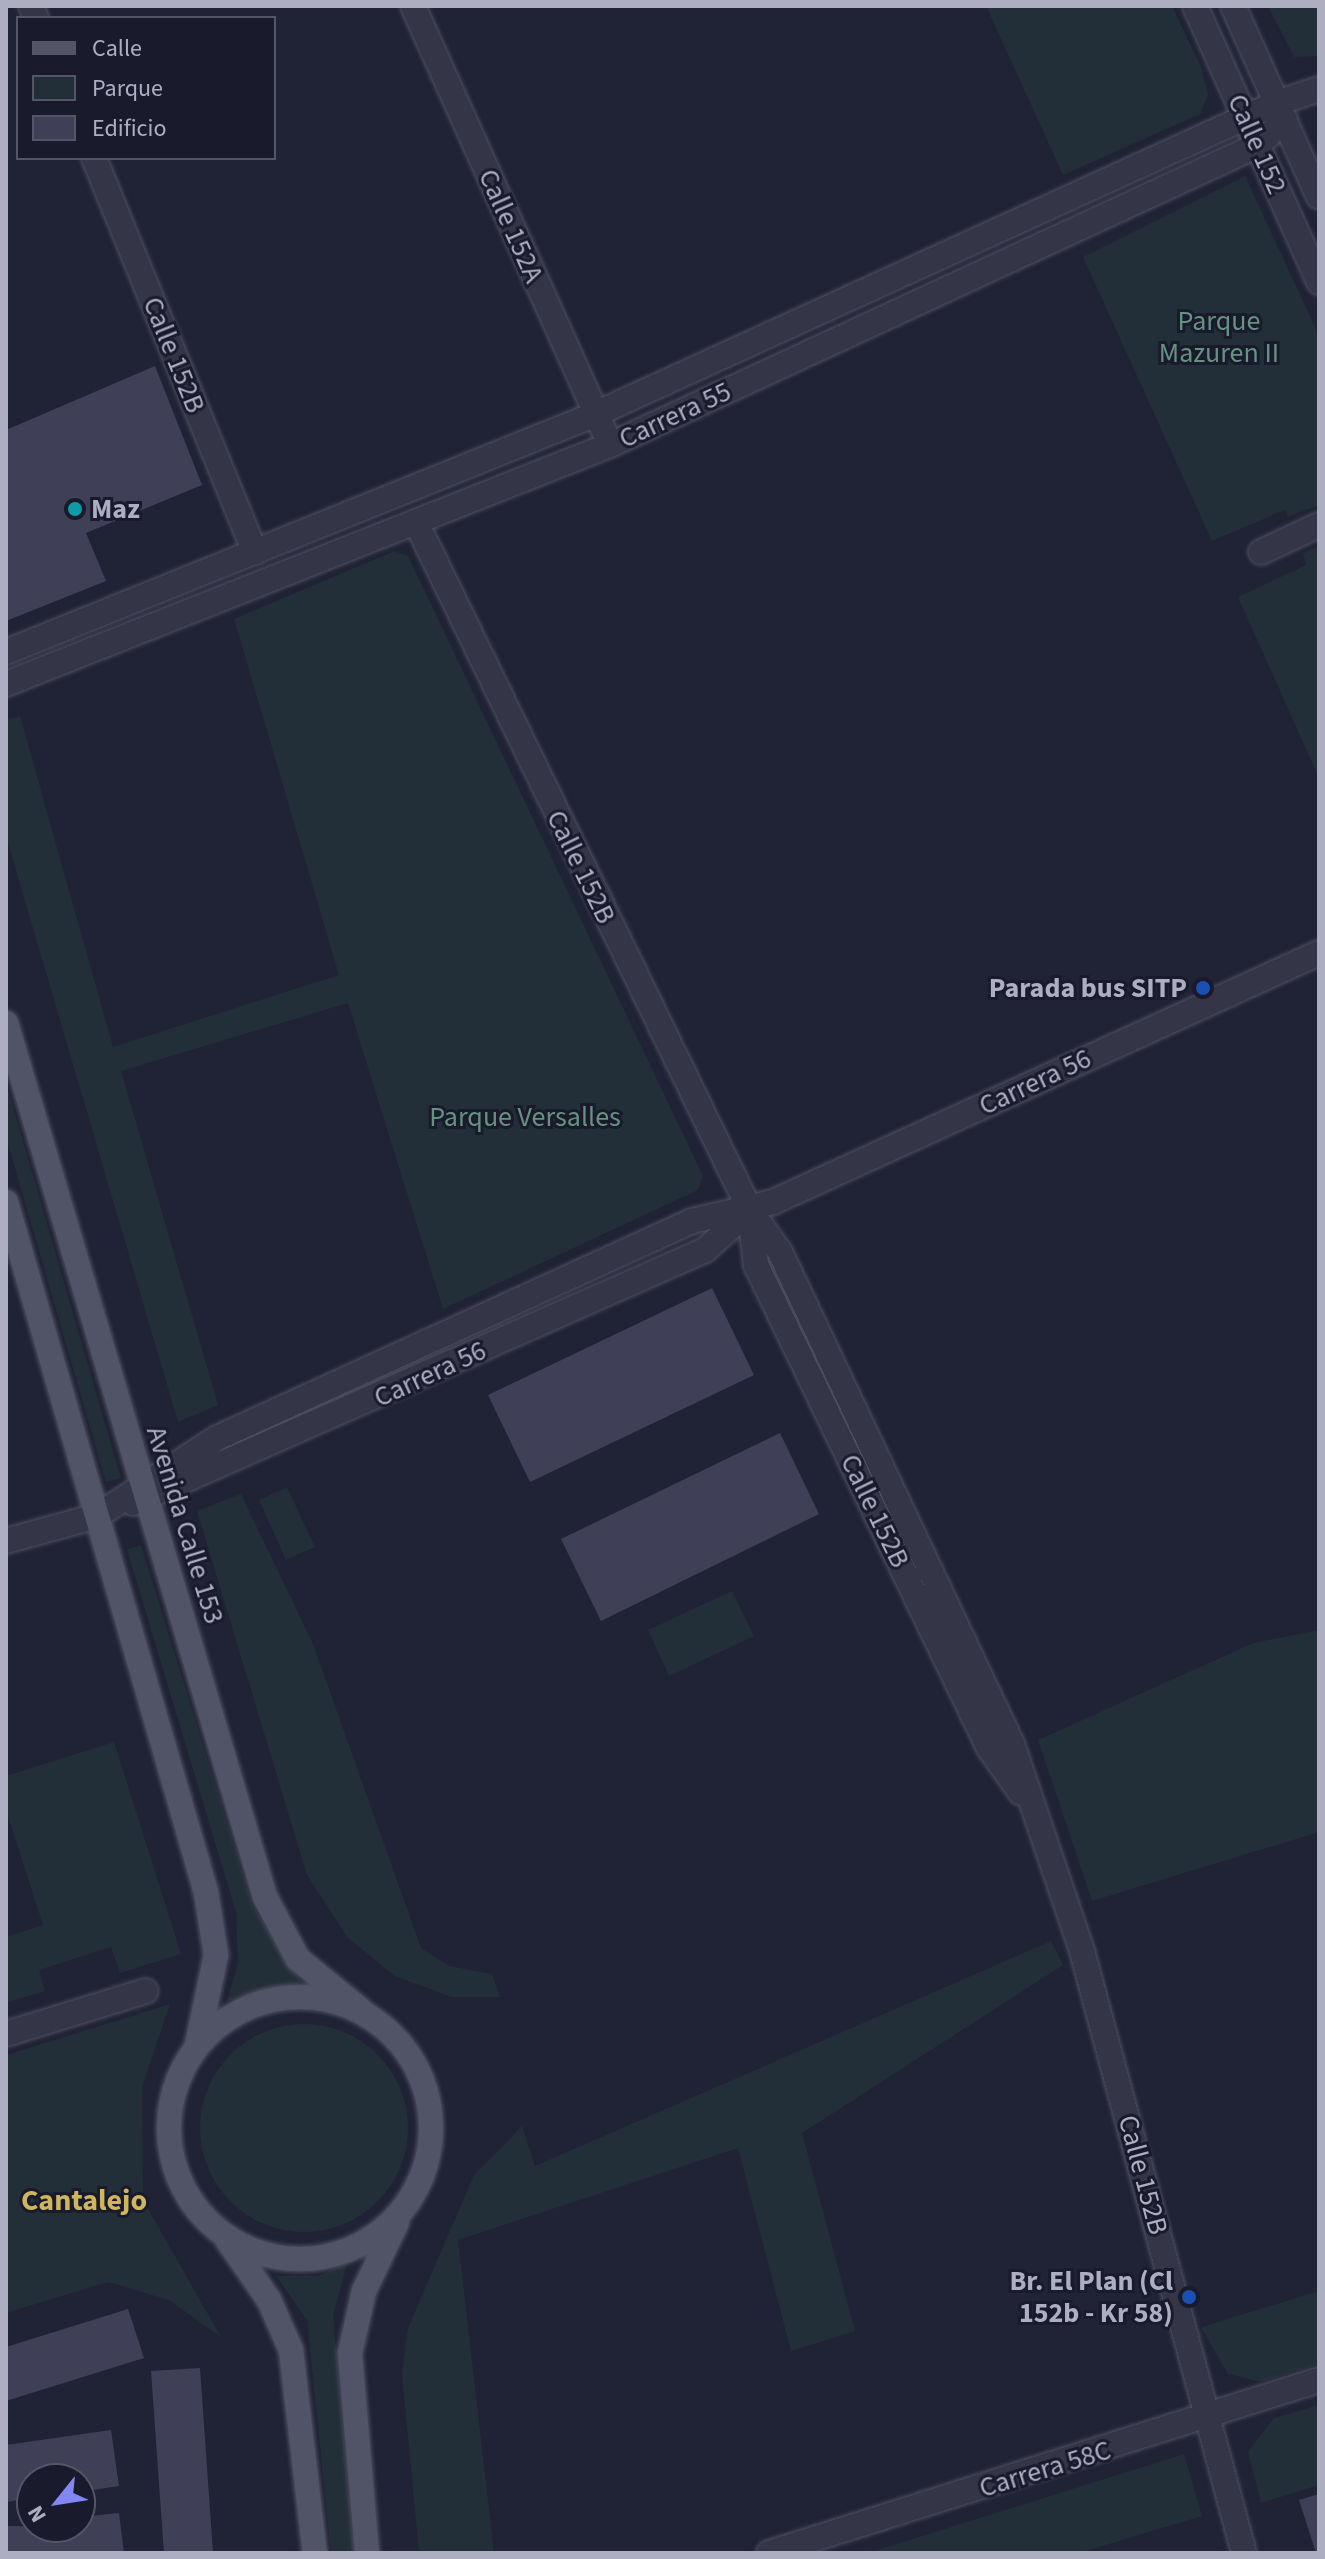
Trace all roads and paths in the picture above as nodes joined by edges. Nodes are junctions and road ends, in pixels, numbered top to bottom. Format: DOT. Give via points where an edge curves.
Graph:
graph roads {
  1 [pos="413,6"];
  2 [pos="1195,6"];
  3 [pos="1233,6"];
  4 [pos="1318,90"];
  5 [pos="1281,112"];
  6 [pos="1243,113"];
  7 [pos="1258,145"];
  8 [pos="95,160"];
  9 [pos="1319,197"];
  10 [pos="1319,282"];
  11 [pos="596,414"];
  12 [pos="610,445"];
  13 [pos="416,522"];
  14 [pos="1319,525"];
  15 [pos="255,552"];
  16 [pos="1261,552"];
  17 [pos="6,653"];
  18 [pos="11,682"];
  19 [pos="1319,953"];
  20 [pos="6,1023"];
  21 [pos="6,1202"];
  22 [pos="750,1210"];
  23 [pos="144,1492"];
  24 [pos="97,1516"];
  25 [pos="6,1541"];
  26 [pos="146,1991"];
  27 [pos="362,2011"];
  28 [pos="6,2034"];
  29 [pos="197,2045"];
  30 [pos="403,2210"];
  31 [pos="222,2233"];
  32 [pos="1319,2380"];
  33 [pos="1208,2416"];
  34 [pos="315,2553"];
  35 [pos="367,2553"];
  36 [pos="769,2553"];
  37 [pos="1244,2553"];
  1 -- 11 [label="street, Calle 152A"];
  2 -- 6 [label="street, Calle 152"];
  3 -- 5 [label="street, Calle 152"];
  4 -- 5 [label="street, Carrera 55"];
  5 -- 6 [label="street, Carrera 55"];
  5 -- 7 [label="street, Carrera 55"];
  5 -- 9 [label="street, Calle 152"];
  6 -- 7 [label="street, Calle 152"];
  6 -- 11 [label="street, Carrera 55"];
  7 -- 10 [label="street, Calle 152"];
  7 -- 12 [label="street, Carrera 55"];
  8 -- 15 [label="street, Calle 152B"];
  11 -- 12 [label="street, Calle 152A"];
  11 -- 15 [label="street, Carrera 55"];
  12 -- 13 [label="street, Carrera 55"];
  13 -- 18 [label="street, Carrera 55"];
  13 -- 22 [label="street, Calle 152B"];
  14 -- 16 [label="street"];
  15 -- 17 [label="street, Carrera 55"];
  17 -- 18 [label="street"];
  19 -- 22 [label="street, Carrera 56"];
  20 -- 23 [label="main road, Avenida Calle 153"];
  21 -- 24 [label="main road"];
  22 -- 23 [label="street, Carrera 56" via="705,1250"];
  22 -- 33 [label="street, Calle 152B" via="756,1265 989,1748 1026,1802 1082,1951"];
  23 -- 24 [label="street, Carrera 56"];
  23 -- 27 [label="main road, Avenida Calle 153" via="274,1921 298,1959"];
  24 -- 25 [label="street, Carrera 56"];
  24 -- 29 [label="main road" via="215,1932 214,1981"];
  26 -- 28 [label="street"];
  27 -- 29 [label="main road" via="318,1997 272,1999 229,2016"];
  27 -- 30 [label="main road" via="404,2048 429,2102 429,2162"];
  29 -- 31 [label="main road" via="176,2081 170,2144 192,2203"];
  30 -- 31 [label="main road" via="359,2246 303,2260 274,2257"];
  30 -- 35 [label="main road" via="364,2291 350,2353"];
  31 -- 34 [label="main road" via="269,2300 291,2350"];
  32 -- 33 [label="street, Carrera 58C"];
  33 -- 36 [label="street, Carrera 58C"];
  33 -- 37 [label="street, Calle 152B"];
}
